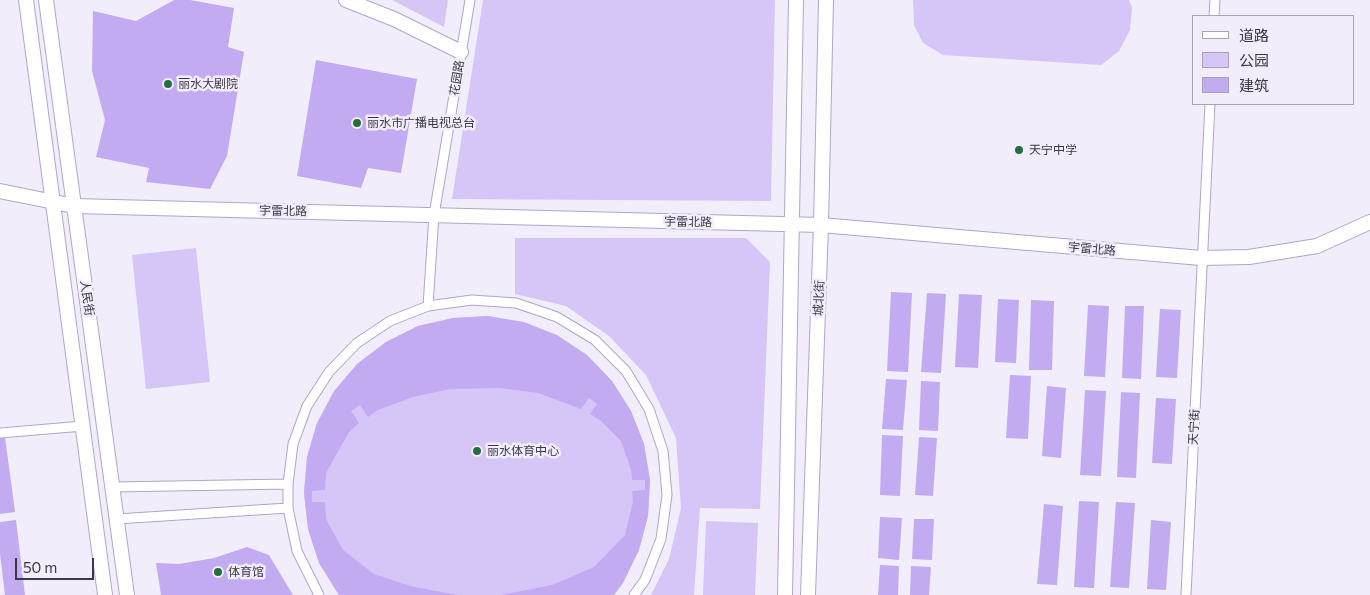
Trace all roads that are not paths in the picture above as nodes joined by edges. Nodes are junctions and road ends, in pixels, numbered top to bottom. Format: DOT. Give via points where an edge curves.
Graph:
graph roads {
  1 [pos="26,0"];
  2 [pos="46,0"];
  3 [pos="346,0"];
  4 [pos="470,0"];
  5 [pos="796,0"];
  6 [pos="826,0"];
  7 [pos="1215,0"];
  8 [pos="1214,15"];
  9 [pos="461,52"];
  10 [pos="1210,105"];
  11 [pos="0,192"];
  12 [pos="53,202"];
  13 [pos="74,206"];
  14 [pos="434,215"];
  15 [pos="1370,222"];
  16 [pos="791,224"];
  17 [pos="821,225"];
  18 [pos="1201,258"];
  19 [pos="428,306"];
  20 [pos="82,426"];
  21 [pos="0,433"];
  22 [pos="288,484"];
  23 [pos="113,487"];
  24 [pos="288,508"];
  25 [pos="117,519"];
  26 [pos="105,595"];
  27 [pos="127,595"];
  28 [pos="319,595"];
  29 [pos="634,595"];
  30 [pos="785,595"];
  31 [pos="808,595"];
  32 [pos="1186,595"];
  1 -- 12 [label="main road, 人民街"];
  2 -- 13 [label="main road, 人民街"];
  3 -- 9 [label="main road"];
  4 -- 9 [label="street, 花园路"];
  5 -- 16 [label="main road"];
  6 -- 17 [label="main road, 城北街"];
  7 -- 8 [label="street"];
  9 -- 14 [label="street, 花园路"];
  10 -- 18 [label="street, 天宁街"];
  11 -- 12 [label="main road, 宇雷北路"];
  12 -- 13 [label="main road, 宇雷北路"];
  12 -- 20 [label="main road, 人民街"];
  13 -- 14 [label="main road, 宇雷北路"];
  13 -- 23 [label="main road, 人民街"];
  14 -- 16 [label="main road, 宇雷北路"];
  14 -- 19 [label="street, 花园路"];
  15 -- 18 [label="main road, 宇雷北路" via="1317,246 1249,257"];
  16 -- 17 [label="main road, 宇雷北路"];
  16 -- 30 [label="main road"];
  17 -- 18 [label="main road, 宇雷北路"];
  17 -- 31 [label="main road, 城北街"];
  18 -- 32 [label="street, 天宁街"];
  19 -- 22 [label="street" via="390,321 357,343 329,372 307,406 296,436"];
  19 -- 29 [label="street" via="472,300 516,303 549,314 595,340 626,371 649,409 658,434 667,495 661,539 645,580"];
  20 -- 21 [label="street"];
  20 -- 26 [label="main road, 人民街"];
  22 -- 23 [label="street"];
  22 -- 24 [label="street"];
  23 -- 25 [label="main road, 人民街"];
  24 -- 25 [label="street"];
  24 -- 28 [label="street" via="297,551"];
  25 -- 27 [label="main road, 人民街"];
}
